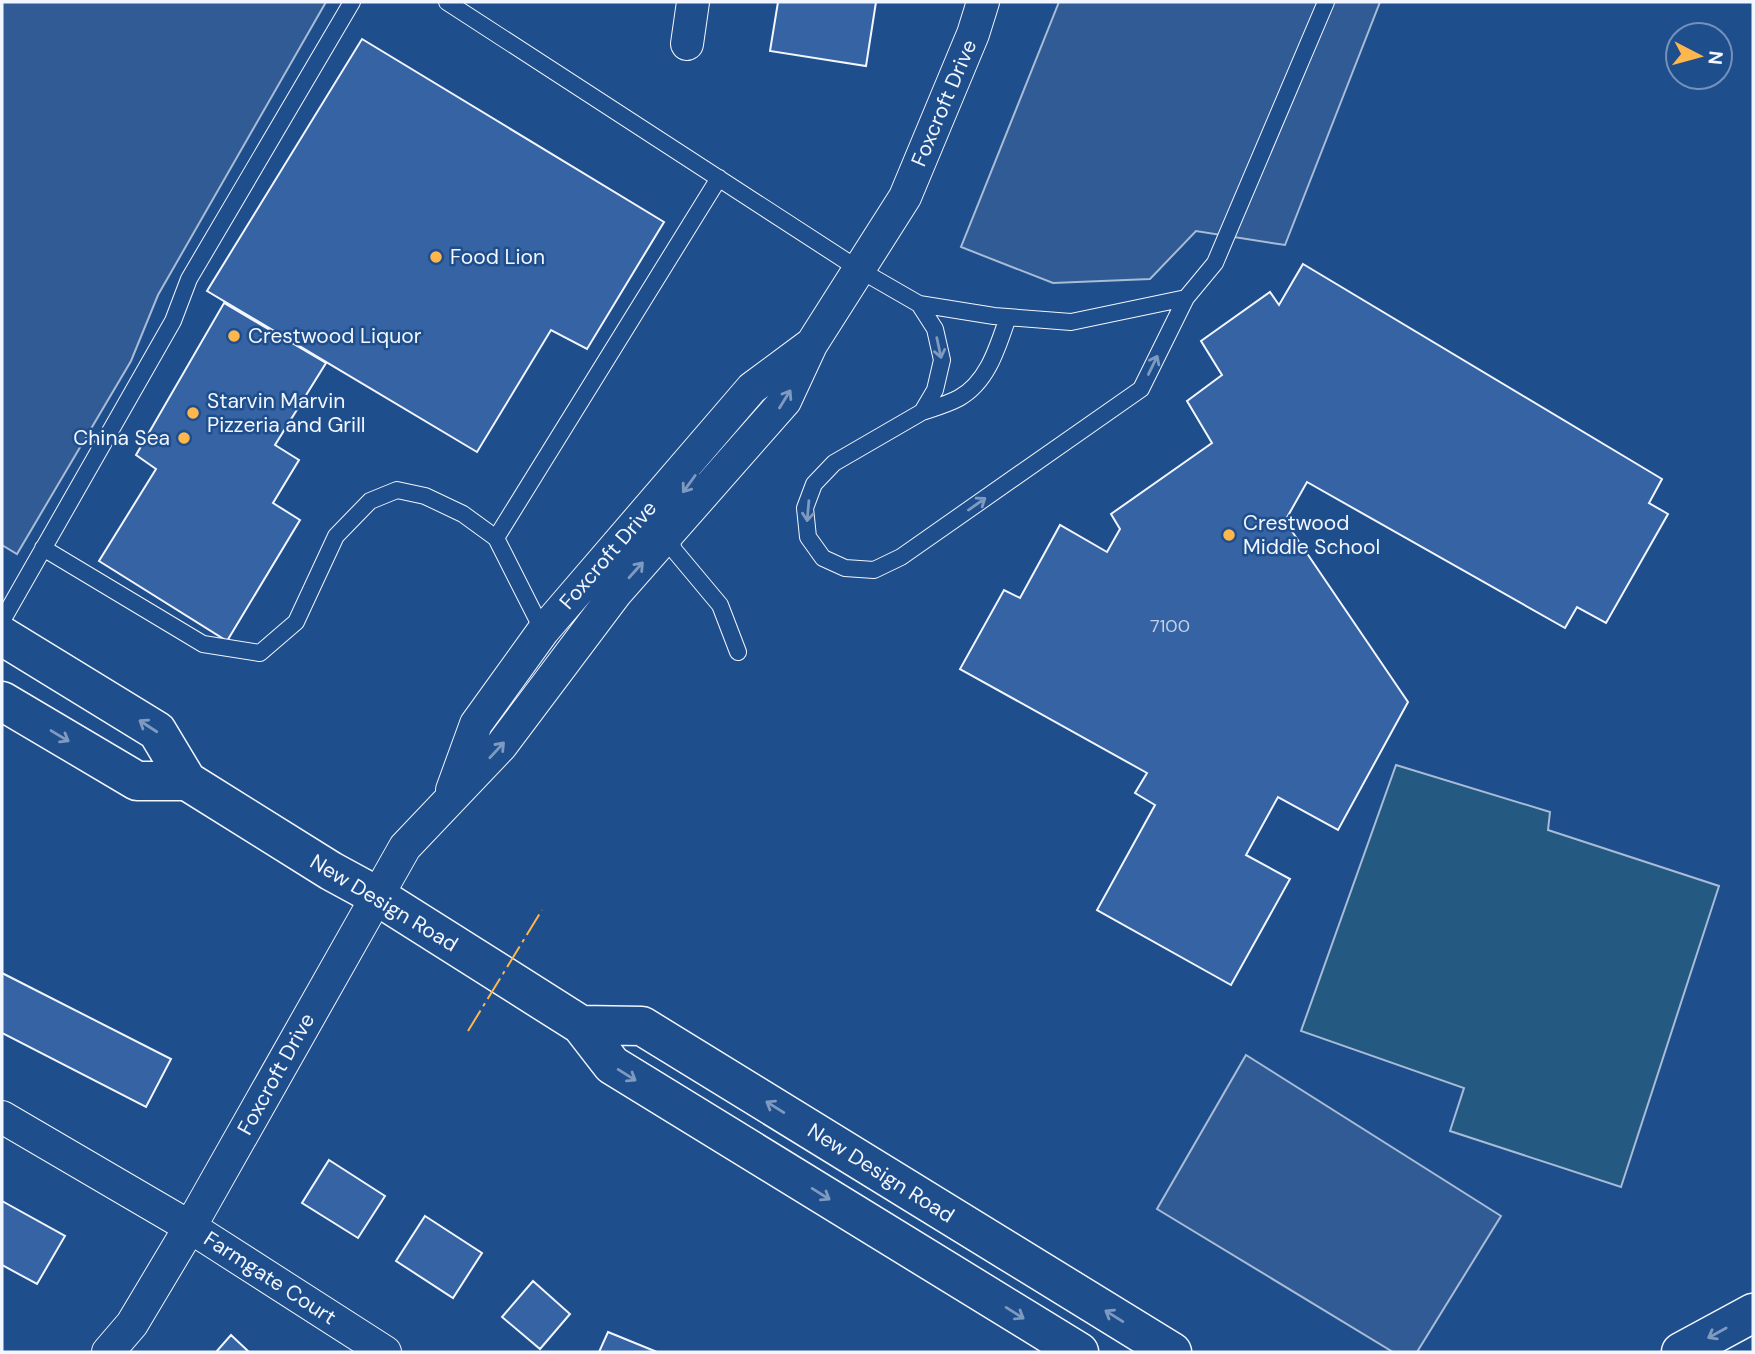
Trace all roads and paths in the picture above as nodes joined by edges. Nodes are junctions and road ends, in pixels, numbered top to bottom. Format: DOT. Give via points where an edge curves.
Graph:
graph roads {
  1 [pos="352,2"];
  2 [pos="447,2"];
  3 [pos="693,2"];
  4 [pos="983,2"];
  5 [pos="1326,2"];
  6 [pos="687,44"];
  7 [pos="719,178"];
  8 [pos="860,270"];
  9 [pos="1186,298"];
  10 [pos="919,304"];
  11 [pos="1008,317"];
  12 [pos="811,345"];
  13 [pos="752,388"];
  14 [pos="922,412"];
  15 [pos="669,533"];
  16 [pos="496,538"];
  17 [pos="43,548"];
  18 [pos="2,621"];
  19 [pos="543,631"];
  20 [pos="2,636"];
  21 [pos="738,652"];
  22 [pos="2,701"];
  23 [pos="187,781"];
  24 [pos="449,798"];
  25 [pos="377,896"];
  26 [pos="581,1025"];
  27 [pos="2,1117"];
  28 [pos="190,1227"];
  29 [pos="1753,1313"];
  30 [pos="108,1352"];
  31 [pos="385,1352"];
  32 [pos="1079,1352"];
  33 [pos="1172,1352"];
  34 [pos="1681,1352"];
  1 -- 17 [label="lane" via="189,279 173,321"];
  2 -- 7 [label="lane"];
  3 -- 6 [label="street"];
  4 -- 8 [label="street, Foxcroft Drive" via="905,197"];
  5 -- 9 [label="lane" via="1215,263"];
  7 -- 8 [label="lane"];
  7 -- 16 [label="lane"];
  8 -- 10 [label="lane"];
  8 -- 12 [label="street, Foxcroft Drive"];
  9 -- 11 [label="lane" via="1071,322"];
  14 -- 9 [label="lane, one-way" via="834,463 814,484 806,508 808,537 823,558 845,568 874,570 901,557 1141,389"];
  10 -- 11 [label="lane"];
  10 -- 14 [label="lane, one-way" via="935,329 942,360 935,390"];
  11 -- 14 [label="lane" via="996,355 980,379 961,397"];
  12 -- 13 [label="street, Foxcroft Drive"];
  15 -- 12 [label="street, Foxcroft Drive, one-way" via="785,401"];
  13 -- 15 [label="lane, one-way" via="740,424 689,481 665,520"];
  13 -- 19 [label="street, Foxcroft Drive"];
  15 -- 21 [label="lane" via="674,550 720,605"];
  24 -- 15 [label="street, Foxcroft Drive, one-way" via="501,746 615,593"];
  16 -- 17 [label="lane" via="463,514 425,496 397,490 370,501 337,536 296,622 260,653 203,644"];
  16 -- 19 [label="lane"];
  17 -- 18 [label="lane"];
  19 -- 24 [label="street, Foxcroft Drive" via="476,724"];
  23 -- 20 [label="main road, New Design Road, one-way" via="158,731"];
  22 -- 23 [label="main road, one-way" via="137,781"];
  23 -- 25 [label="main road, New Design Road"];
  24 -- 25 [label="street, Foxcroft Drive" via="405,847"];
  25 -- 26 [label="main road, New Design Road"];
  25 -- 28 [label="street, Foxcroft Drive"];
  26 -- 32 [label="main road, New Design Road, one-way" via="612,1065"];
  33 -- 26 [label="main road, New Design Road, one-way" via="642,1026"];
  27 -- 28 [label="street, Farmgate Court"];
  28 -- 30 [label="street, Foxcroft Drive" via="132,1324"];
  28 -- 31 [label="street, Farmgate Court"];
  29 -- 34 [label="main road, one-way"];
}
